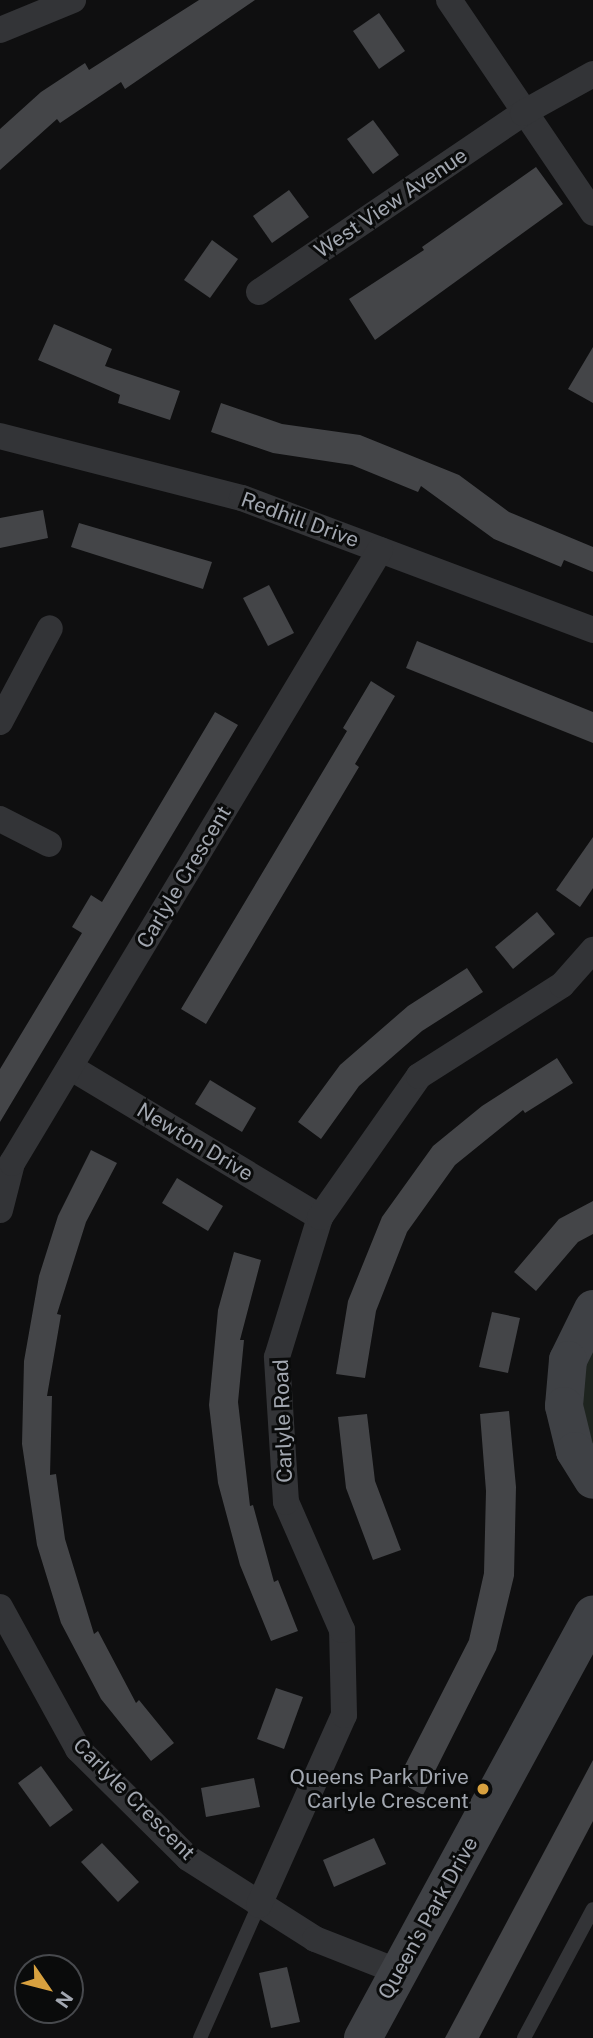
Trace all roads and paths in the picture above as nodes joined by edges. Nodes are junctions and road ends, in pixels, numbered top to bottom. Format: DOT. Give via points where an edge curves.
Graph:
graph roads {
  1 [pos="73,0"];
  2 [pos="449,0"];
  3 [pos="0,30"];
  4 [pos="593,74"];
  5 [pos="523,113"];
  6 [pos="593,213"];
  7 [pos="259,292"];
  8 [pos="0,436"];
  9 [pos="380,550"];
  10 [pos="50,628"];
  11 [pos="593,630"];
  12 [pos="0,722"];
  13 [pos="0,818"];
  14 [pos="49,844"];
  15 [pos="593,950"];
  16 [pos="70,1067"];
  17 [pos="0,1210"];
  18 [pos="320,1217"];
  19 [pos="593,1309"];
  20 [pos="593,1480"];
  21 [pos="0,1611"];
  22 [pos="593,1614"];
  23 [pos="259,1905"];
  24 [pos="593,1909"];
  25 [pos="399,1972"];
  26 [pos="200,2038"];
  27 [pos="363,2038"];
  28 [pos="524,2038"];
  1 -- 3 [label="street"];
  2 -- 5 [label="street"];
  4 -- 5 [label="street, West View Avenue"];
  5 -- 6 [label="street"];
  5 -- 7 [label="street, West View Avenue"];
  8 -- 9 [label="street, Redhill Drive" via="242,498"];
  9 -- 11 [label="street, Redhill Drive"];
  9 -- 16 [label="street, Carlyle Crescent"];
  10 -- 12 [label="street"];
  13 -- 14 [label="street"];
  15 -- 18 [label="street, Carlyle Road" via="562,985 419,1076"];
  16 -- 17 [label="street, Carlyle Crescent" via="12,1163"];
  16 -- 18 [label="street, Newton Drive"];
  18 -- 23 [label="street, Carlyle Road" via="277,1357 286,1502 341,1630 344,1715"];
  19 -- 20 [label="street" via="568,1360 564,1406 575,1451"];
  21 -- 23 [label="street, Carlyle Crescent" via="78,1749 188,1858"];
  22 -- 25 [label="street, Queen's Park Drive"];
  23 -- 25 [label="street, Carlyle Crescent" via="315,1939"];
  23 -- 26 [label="lane"];
  24 -- 28 [label="lane"];
  25 -- 27 [label="street, Queen's Park Drive"];
}
